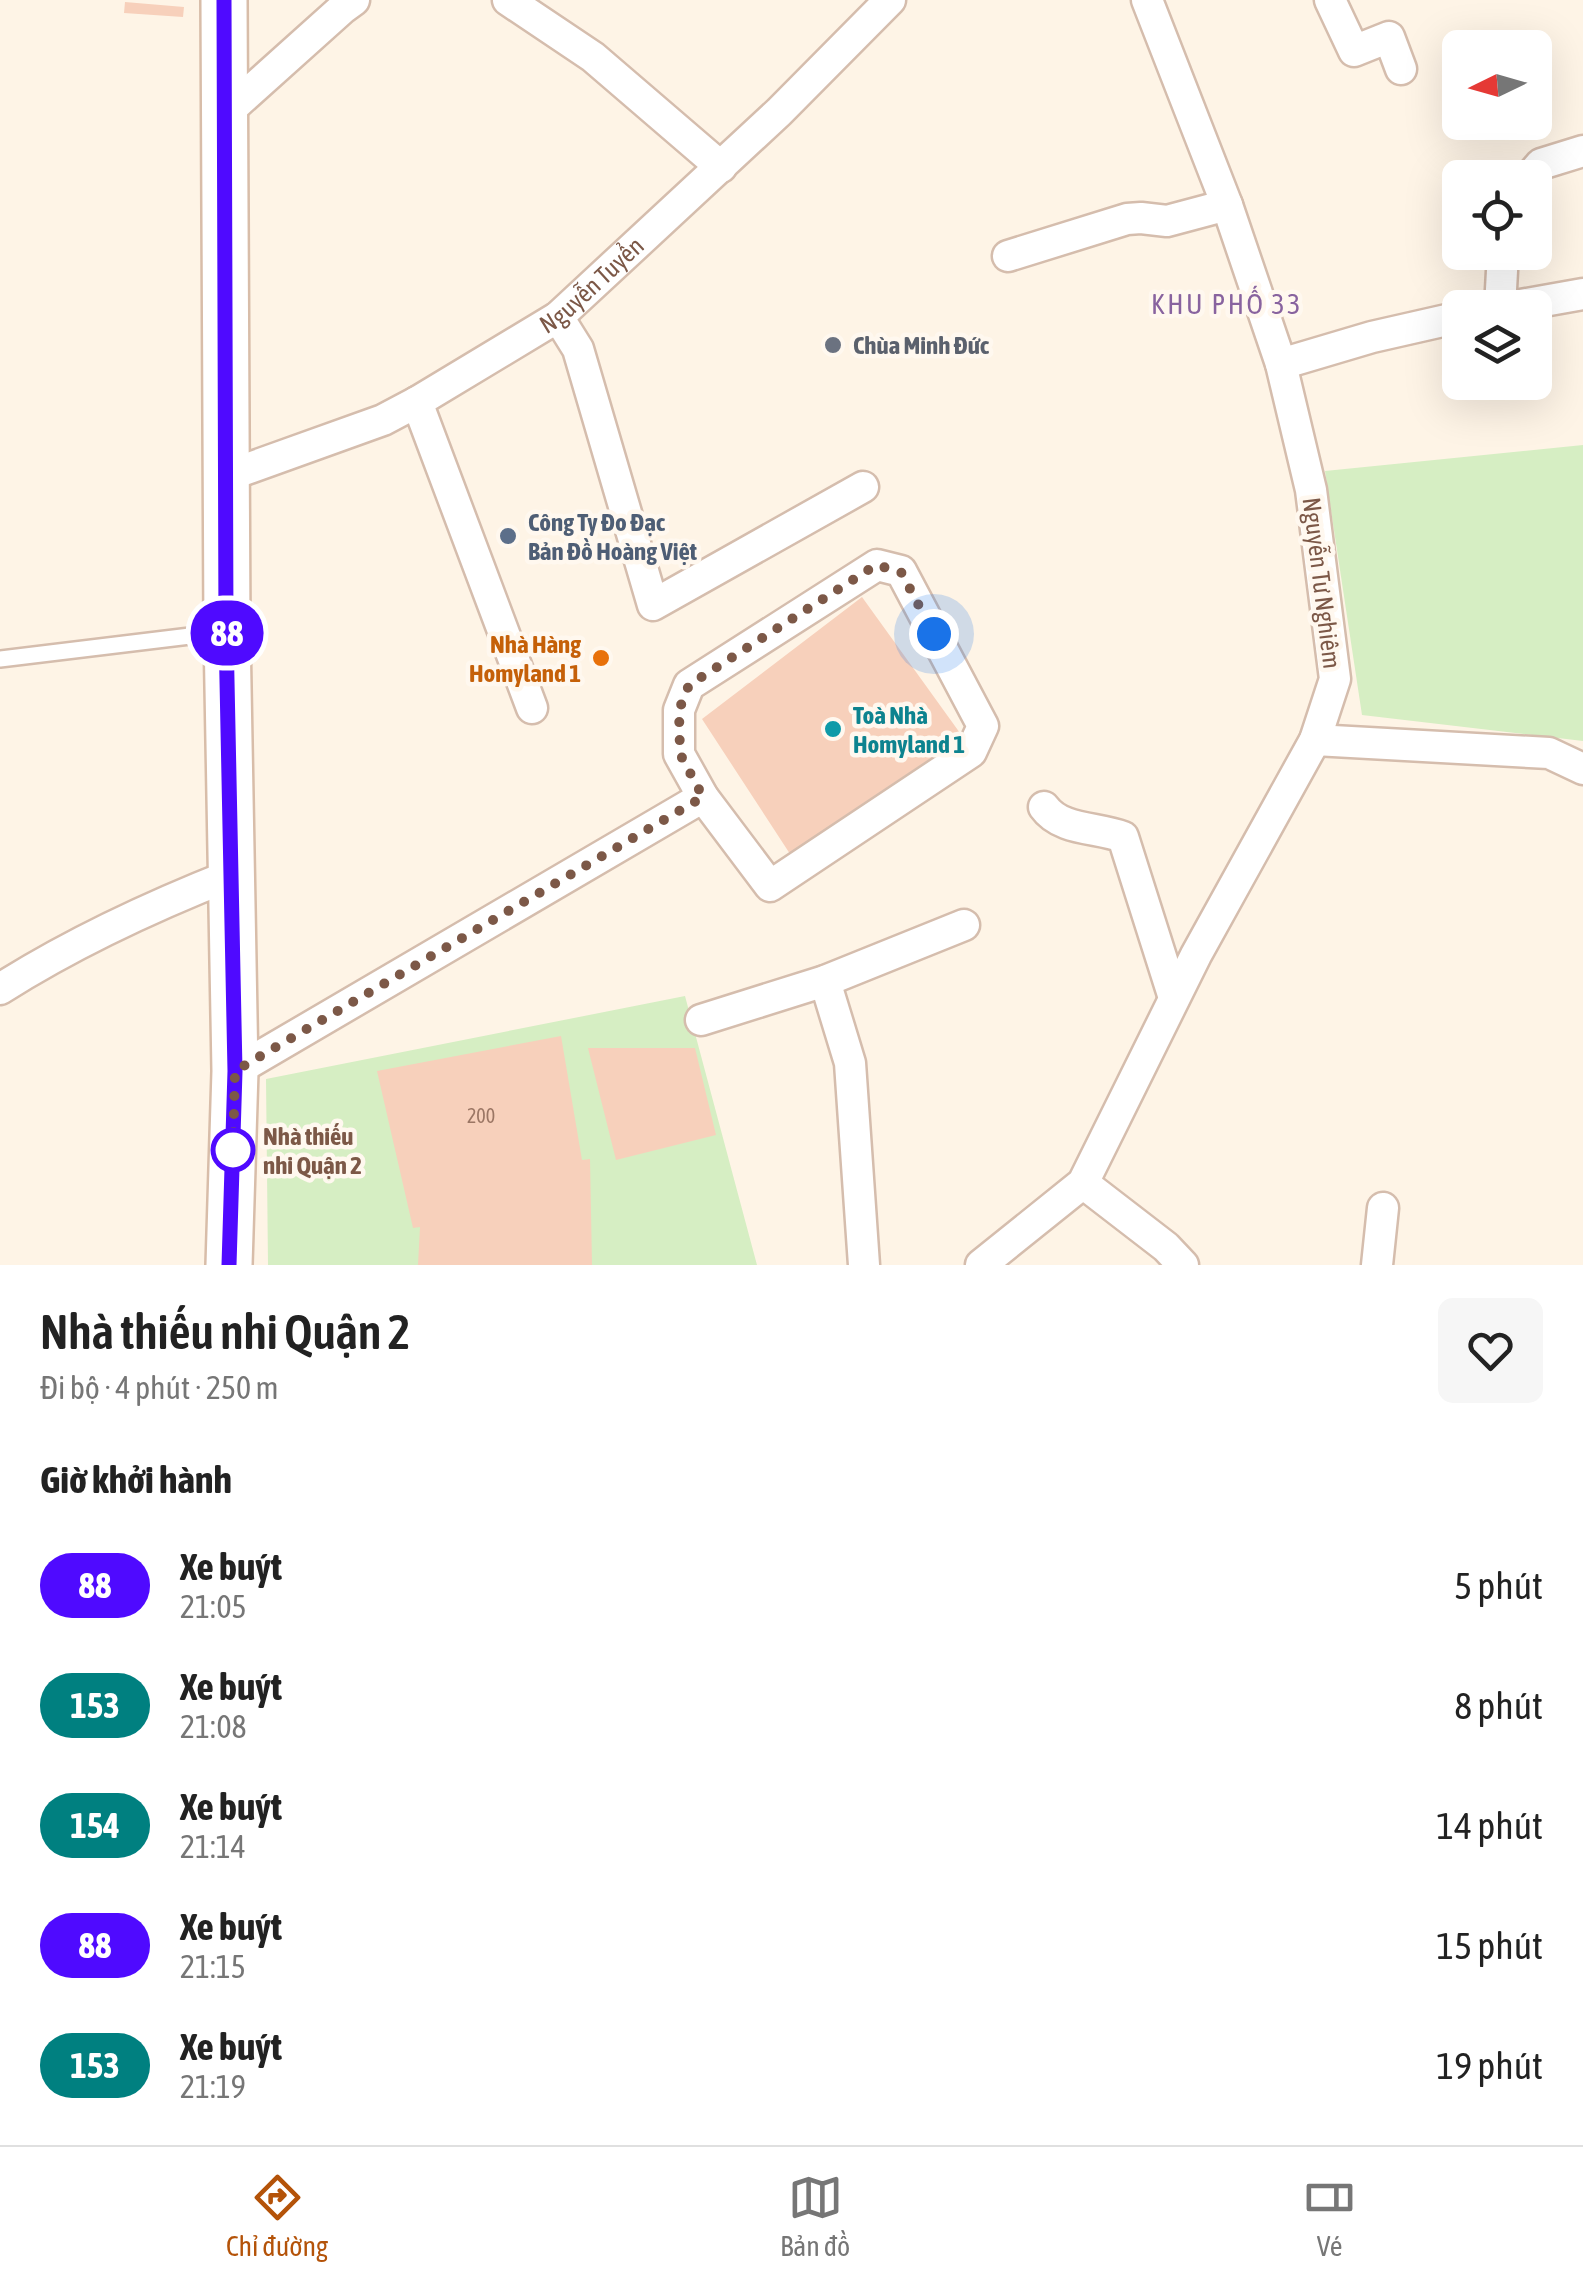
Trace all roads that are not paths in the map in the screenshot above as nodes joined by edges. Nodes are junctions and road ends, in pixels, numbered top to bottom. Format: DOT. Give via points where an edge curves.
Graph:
graph roads {
  1 [pos="224,0"];
  2 [pos="354,0"];
  3 [pos="508,0"];
  4 [pos="890,0"];
  5 [pos="1146,0"];
  6 [pos="1330,0"];
  7 [pos="1401,69"];
  8 [pos="226,113"];
  9 [pos="1583,151"];
  10 [pos="1552,161"];
  11 [pos="721,167"];
  12 [pos="1226,205"];
  13 [pos="1008,256"];
  14 [pos="1583,294"];
  15 [pos="1552,299"];
  16 [pos="558,317"];
  17 [pos="1442,321"];
  18 [pos="1281,364"];
  19 [pos="418,402"];
  20 [pos="227,476"];
  21 [pos="863,487"];
  22 [pos="226,632"];
  23 [pos="0,659"];
  24 [pos="532,708"];
  25 [pos="1314,740"];
  26 [pos="1583,769"];
  27 [pos="703,797"];
  28 [pos="1044,807"];
  29 [pos="231,875"];
  30 [pos="964,925"];
  31 [pos="825,981"];
  32 [pos="0,989"];
  33 [pos="1174,998"];
  34 [pos="701,1020"];
  35 [pos="235,1071"];
  36 [pos="1083,1183"];
  37 [pos="1383,1208"];
  38 [pos="229,1265"];
  39 [pos="864,1265"];
  40 [pos="980,1265"];
  41 [pos="1183,1265"];
  42 [pos="1377,1265"];
  1 -- 8 [label="main road"];
  2 -- 8 [label="street"];
  3 -- 11 [label="street" via="593,57"];
  4 -- 11 [label="street, Nguyễn Tuyển"];
  5 -- 12 [label="street, Nguyễn Tư Nghiêm"];
  6 -- 7 [label="street" via="1354,51 1389,36"];
  8 -- 20 [label="main road"];
  9 -- 10 [label="street"];
  11 -- 16 [label="street, Nguyễn Tuyển"];
  12 -- 13 [label="street" via="1167,220 1127,220"];
  12 -- 18 [label="street, Nguyễn Tư Nghiêm"];
  14 -- 15 [label="street"];
  16 -- 19 [label="street, Nguyễn Tuyển"];
  16 -- 21 [label="street" via="578,349 654,606"];
  17 -- 18 [label="street"];
  18 -- 25 [label="street, Nguyễn Tư Nghiêm" via="1311,490 1335,679"];
  19 -- 20 [label="street, Nguyễn Tuyển"];
  19 -- 24 [label="street"];
  20 -- 22 [label="main road"];
  22 -- 23 [label="lane"];
  22 -- 29 [label="main road"];
  25 -- 26 [label="street" via="1549,754"];
  25 -- 33 [label="street, Nguyễn Tư Nghiêm"];
  27 -- 27 [label="street" via="770,886 971,752 984,726 901,572 876,565 689,685 679,710 680,754"];
  27 -- 35 [label="street"];
  28 -- 33 [label="street" via="1058,820 1123,838"];
  29 -- 32 [label="street" via="54,955"];
  29 -- 35 [label="main road"];
  30 -- 31 [label="street"];
  31 -- 34 [label="street"];
  31 -- 39 [label="street" via="850,1063"];
  33 -- 36 [label="street, Nguyễn Tư Nghiêm"];
  35 -- 38 [label="main road"];
  36 -- 40 [label="street, Nguyễn Tư Nghiêm"];
  36 -- 41 [label="street"];
  37 -- 42 [label="street"];
}
